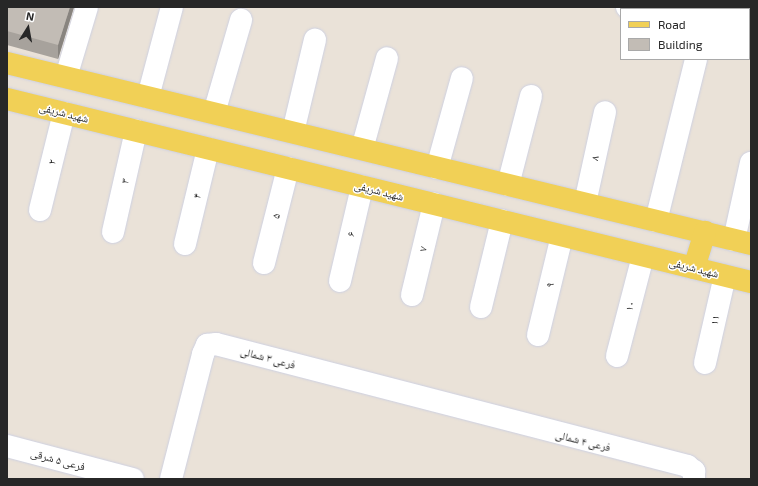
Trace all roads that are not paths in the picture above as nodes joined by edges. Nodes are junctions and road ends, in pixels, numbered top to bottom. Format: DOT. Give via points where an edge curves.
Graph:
graph roads {
  1 [pos="87,7"];
  2 [pos="172,7"];
  3 [pos="241,20"];
  4 [pos="315,40"];
  5 [pos="387,58"];
  6 [pos="696,60"];
  7 [pos="7,63"];
  8 [pos="66,77"];
  9 [pos="462,78"];
  10 [pos="531,96"];
  11 [pos="148,97"];
  12 [pos="7,99"];
  13 [pos="606,112"];
  14 [pos="64,113"];
  15 [pos="214,113"];
  16 [pos="136,131"];
  17 [pos="293,132"];
  18 [pos="208,149"];
  19 [pos="362,149"];
  20 [pos="751,164"];
  21 [pos="288,168"];
  22 [pos="437,168"];
  23 [pos="508,185"];
  24 [pos="362,187"];
  25 [pos="585,203"];
  26 [pos="434,204"];
  27 [pos="40,210"];
  28 [pos="502,221"];
  29 [pos="656,221"];
  30 [pos="114,232"];
  31 [pos="705,232"];
  32 [pos="562,236"];
  33 [pos="743,242"];
  34 [pos="185,244"];
  35 [pos="643,256"];
  36 [pos="264,263"];
  37 [pos="694,268"];
  38 [pos="725,276"];
  39 [pos="340,281"];
  40 [pos="751,282"];
  41 [pos="412,295"];
  42 [pos="481,307"];
  43 [pos="538,335"];
  44 [pos="617,356"];
  45 [pos="704,363"];
  46 [pos="464,410"];
  47 [pos="7,446"];
  48 [pos="133,479"];
  49 [pos="171,479"];
  50 [pos="694,479"];
  1 -- 8 [label="street"];
  2 -- 11 [label="street"];
  3 -- 15 [label="street"];
  4 -- 17 [label="street"];
  5 -- 19 [label="street"];
  6 -- 29 [label="street"];
  7 -- 8 [label="main road"];
  8 -- 11 [label="main road"];
  9 -- 22 [label="street"];
  10 -- 23 [label="street"];
  11 -- 15 [label="main road"];
  12 -- 14 [label="main road, شهید شریفی"];
  13 -- 25 [label="street, ۸"];
  14 -- 16 [label="main road, شهید شریفی"];
  14 -- 27 [label="street, ۲"];
  15 -- 17 [label="main road"];
  16 -- 18 [label="main road, شهید شریفی"];
  16 -- 30 [label="street, ۳"];
  17 -- 19 [label="main road"];
  18 -- 21 [label="main road, شهید شریفی"];
  18 -- 34 [label="street, ۴"];
  19 -- 22 [label="main road"];
  20 -- 33 [label="street"];
  21 -- 24 [label="main road, شهید شریفی"];
  21 -- 36 [label="street, ۵"];
  22 -- 23 [label="main road"];
  23 -- 25 [label="main road"];
  24 -- 26 [label="main road, شهید شریفی"];
  24 -- 39 [label="street, ۶"];
  25 -- 29 [label="main road"];
  26 -- 28 [label="main road, شهید شریفی"];
  26 -- 41 [label="street, ۷"];
  28 -- 32 [label="main road, شهید شریفی"];
  28 -- 42 [label="street"];
  29 -- 31 [label="main road"];
  31 -- 33 [label="main road"];
  31 -- 37 [label="main road"];
  32 -- 35 [label="main road, شهید شریفی"];
  32 -- 43 [label="street, ۹"];
  35 -- 37 [label="main road, شهید شریفی"];
  35 -- 44 [label="street, ۱۰"];
  37 -- 38 [label="main road, شهید شریفی"];
  38 -- 40 [label="main road, شهید شریفی"];
  38 -- 45 [label="street, ۱۱"];
  46 -- 49 [label="street, فرعی ۳ شمالی" via="216,344 206,345"];
  46 -- 50 [label="street, فرعی ۴ شمالی" via="687,466 694,471"];
  47 -- 48 [label="street, فرعی ۵ شرقی"];
}
